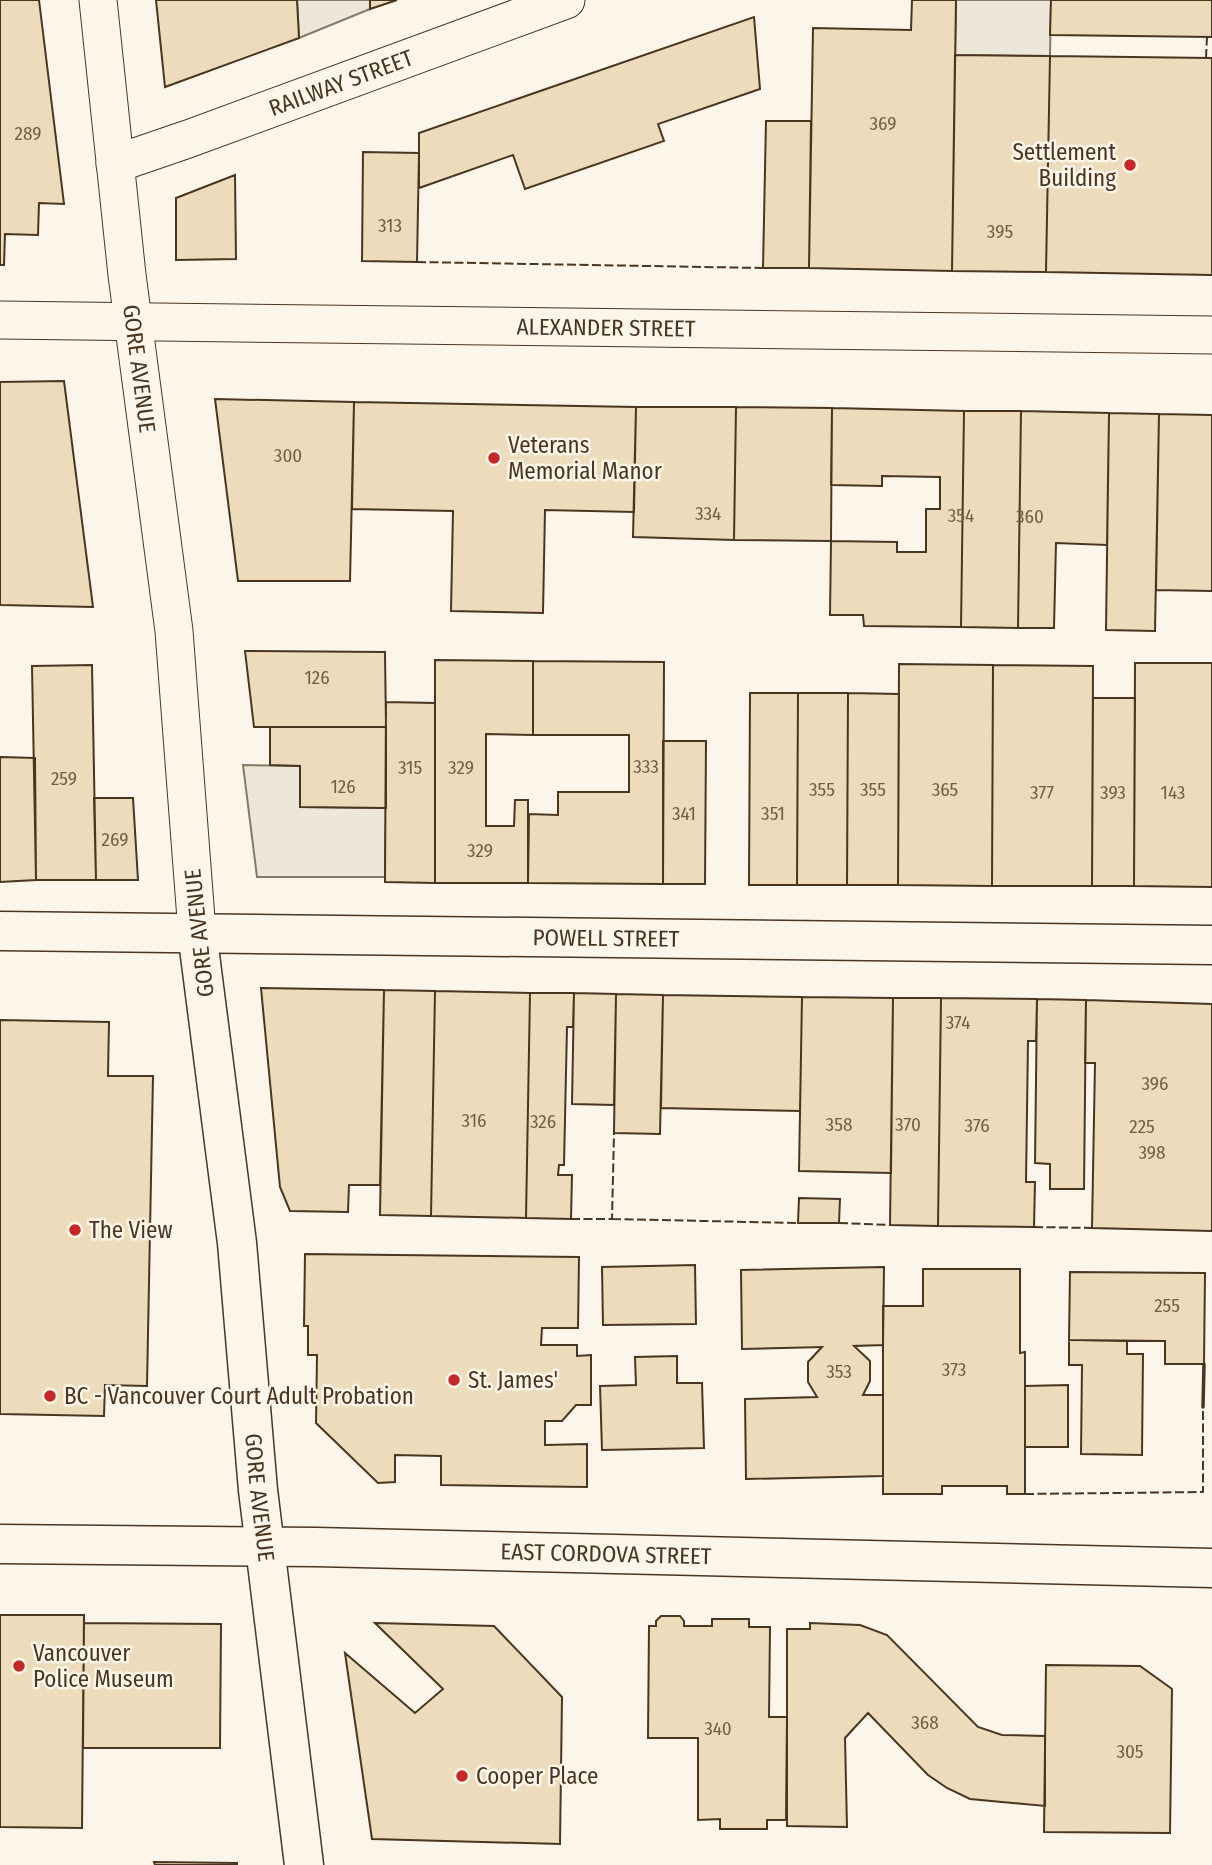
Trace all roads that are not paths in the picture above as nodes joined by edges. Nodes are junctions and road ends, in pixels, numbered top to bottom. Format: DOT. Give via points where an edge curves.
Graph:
graph roads {
  1 [pos="98,0"];
  2 [pos="566,0"];
  3 [pos="115,164"];
  4 [pos="0,320"];
  5 [pos="133,321"];
  6 [pos="1212,335"];
  7 [pos="0,932"];
  8 [pos="197,932"];
  9 [pos="1212,945"];
  10 [pos="0,1544"];
  11 [pos="265,1547"];
  12 [pos="1212,1568"];
  13 [pos="304,1865"];
  1 -- 3 [label="street, GORE AVENUE"];
  2 -- 3 [label="street, RAILWAY STREET"];
  3 -- 5 [label="street, GORE AVENUE"];
  4 -- 5 [label="street, ALEXANDER STREET"];
  5 -- 6 [label="street, ALEXANDER STREET"];
  5 -- 8 [label="street, GORE AVENUE" via="174,631"];
  7 -- 8 [label="main road, POWELL STREET"];
  8 -- 9 [label="main road, POWELL STREET"];
  8 -- 11 [label="main road, GORE AVENUE" via="237,1243"];
  10 -- 11 [label="main road, EAST CORDOVA STREET"];
  11 -- 12 [label="main road, EAST CORDOVA STREET"];
  11 -- 13 [label="main road, GORE AVENUE"];
}
